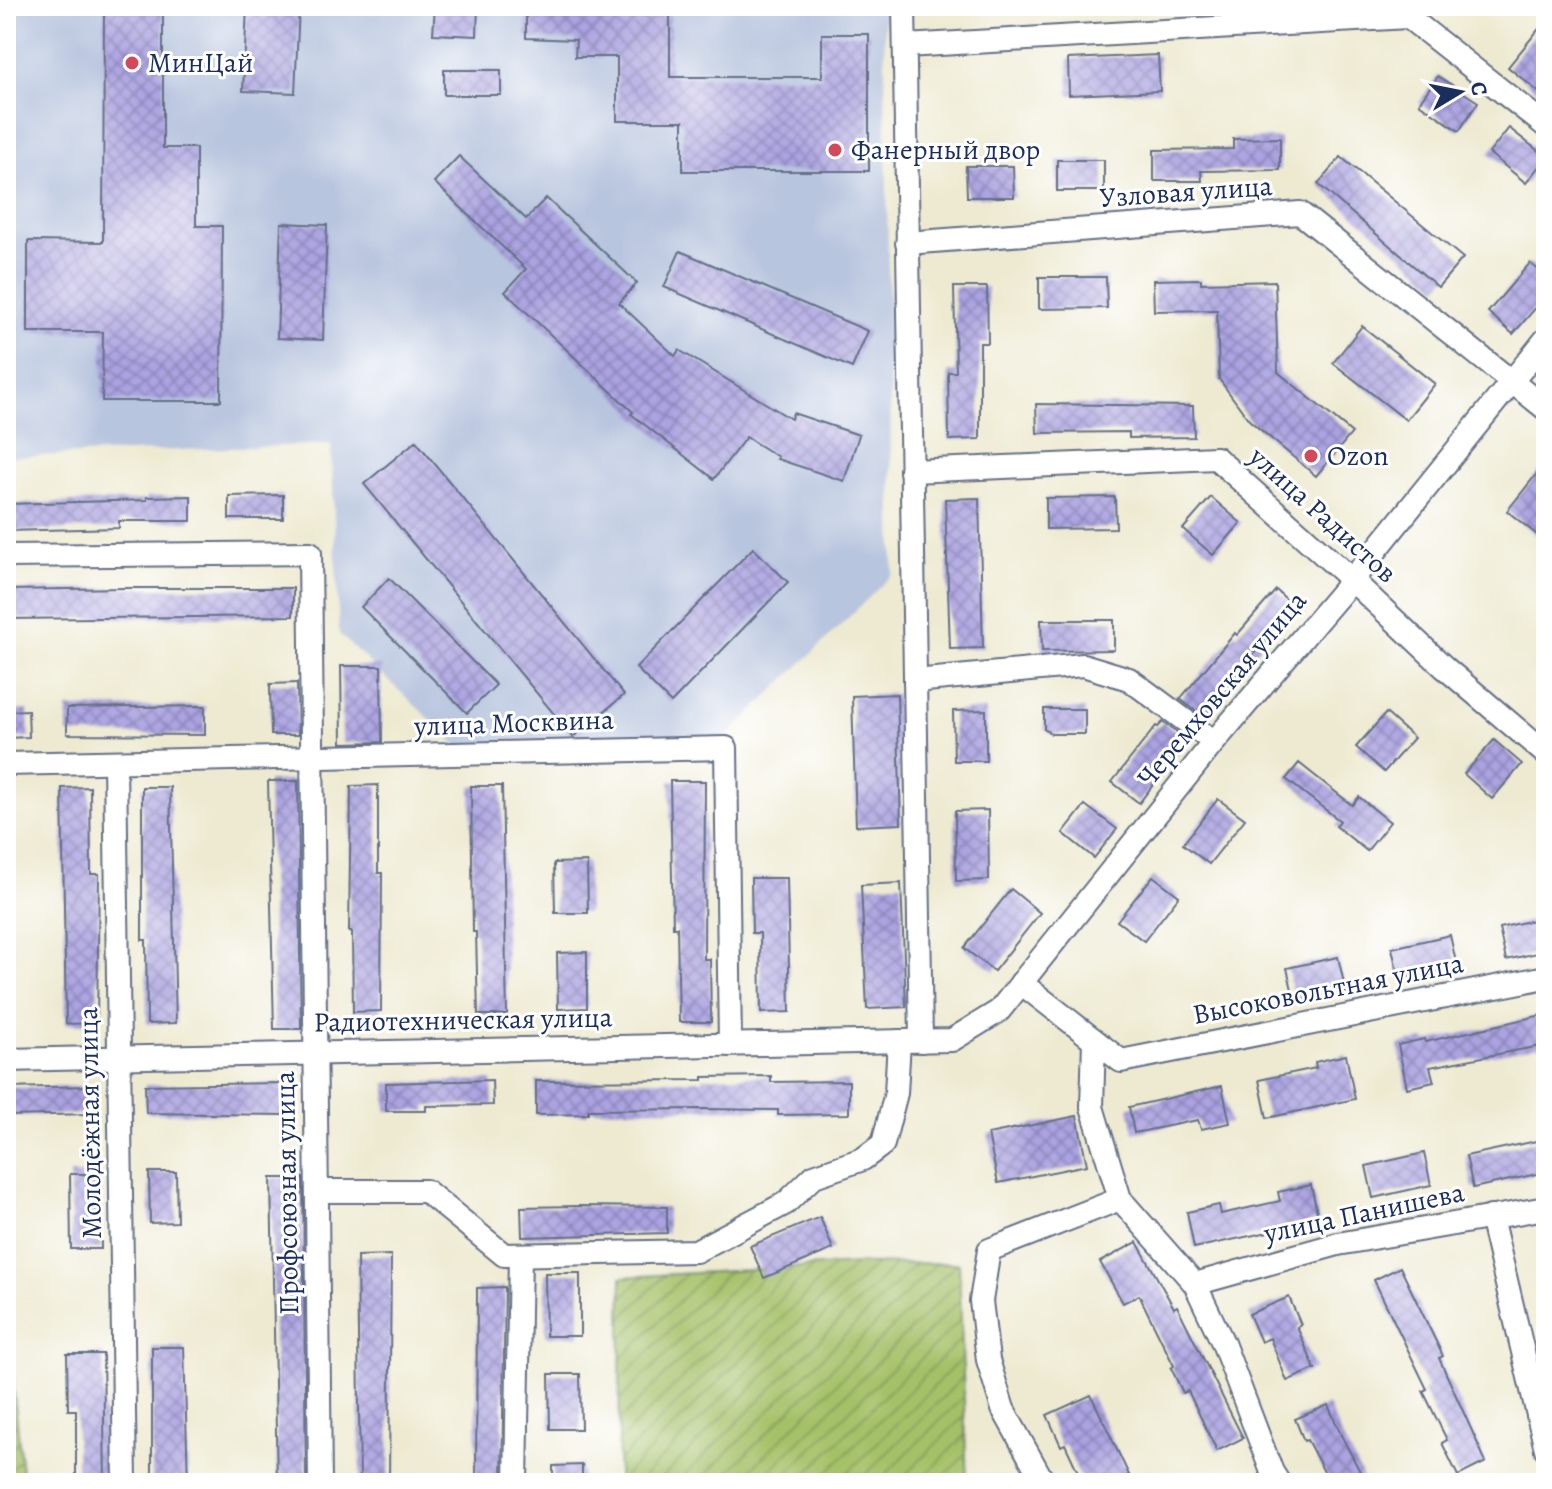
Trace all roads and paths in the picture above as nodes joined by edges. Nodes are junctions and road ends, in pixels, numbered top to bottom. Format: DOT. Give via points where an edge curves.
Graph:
graph roads {
  1 [pos="904,6"];
  2 [pos="905,46"];
  3 [pos="1546,126"];
  4 [pos="907,243"];
  5 [pos="1546,339"];
  6 [pos="1511,382"];
  7 [pos="1546,409"];
  8 [pos="911,471"];
  9 [pos="6,556"];
  10 [pos="1352,580"];
  11 [pos="915,681"];
  12 [pos="1214,742"];
  13 [pos="1546,754"];
  14 [pos="313,759"];
  15 [pos="115,762"];
  16 [pos="6,764"];
  17 [pos="1546,977"];
  18 [pos="1021,983"];
  19 [pos="1094,1040"];
  20 [pos="910,1041"];
  21 [pos="730,1045"];
  22 [pos="315,1054"];
  23 [pos="119,1058"];
  24 [pos="6,1060"];
  25 [pos="317,1191"];
  26 [pos="1120,1199"];
  27 [pos="1546,1208"];
  28 [pos="1491,1217"];
  29 [pos="520,1255"];
  30 [pos="1195,1284"];
  31 [pos="1546,1449"];
  32 [pos="125,1483"];
  33 [pos="320,1483"];
  34 [pos="516,1483"];
  35 [pos="1044,1483"];
  36 [pos="1279,1483"];
  1 -- 2 [label="street"];
  2 -- 3 [label="street" via="1408,17"];
  2 -- 4 [label="street"];
  4 -- 6 [label="street, Узловая улица" via="1300,213"];
  4 -- 8 [label="street"];
  5 -- 6 [label="street, Черемховская улица"];
  6 -- 7 [label="street, Узловая улица"];
  6 -- 10 [label="street, Черемховская улица"];
  8 -- 10 [label="street, улица Радистов" via="1216,458"];
  8 -- 11 [label="street"];
  9 -- 14 [label="street, Профсоюзная улица" via="310,553"];
  10 -- 12 [label="street, Черемховская улица"];
  10 -- 13 [label="street, улица Радистов"];
  11 -- 12 [label="street" via="1083,665 1129,679"];
  11 -- 20 [label="street"];
  12 -- 18 [label="street, Черемховская улица"];
  14 -- 15 [label="street, улица Москвина"];
  14 -- 21 [label="street, улица Москвина" via="726,748"];
  14 -- 22 [label="street, Профсоюзная улица"];
  15 -- 16 [label="street, улица Москвина"];
  15 -- 23 [label="street, Молодёжная улица"];
  17 -- 19 [label="street, Высоковольтная улица" via="1121,1061"];
  18 -- 19 [label="street"];
  18 -- 20 [label="street, Черемховская улица" via="999,1011 952,1040"];
  19 -- 26 [label="street" via="1092,1107"];
  20 -- 21 [label="street, Радиотехническая улица"];
  20 -- 29 [label="street" via="883,1144 863,1159 814,1176 786,1203 696,1251"];
  21 -- 22 [label="street, Радиотехническая улица"];
  22 -- 23 [label="street, Радиотехническая улица"];
  22 -- 25 [label="street, Профсоюзная улица"];
  23 -- 24 [label="street, Радиотехническая улица"];
  23 -- 32 [label="street, Молодёжная улица"];
  25 -- 29 [label="street" via="426,1191 504,1255"];
  25 -- 33 [label="street, Профсоюзная улица"];
  26 -- 30 [label="street"];
  26 -- 35 [label="street" via="989,1250 981,1301 988,1360 1003,1409"];
  27 -- 28 [label="street, улица Панишева"];
  28 -- 30 [label="street, улица Панишева" via="1338,1244"];
  28 -- 31 [label="street"];
  29 -- 34 [label="street"];
  30 -- 36 [label="street"];
}
